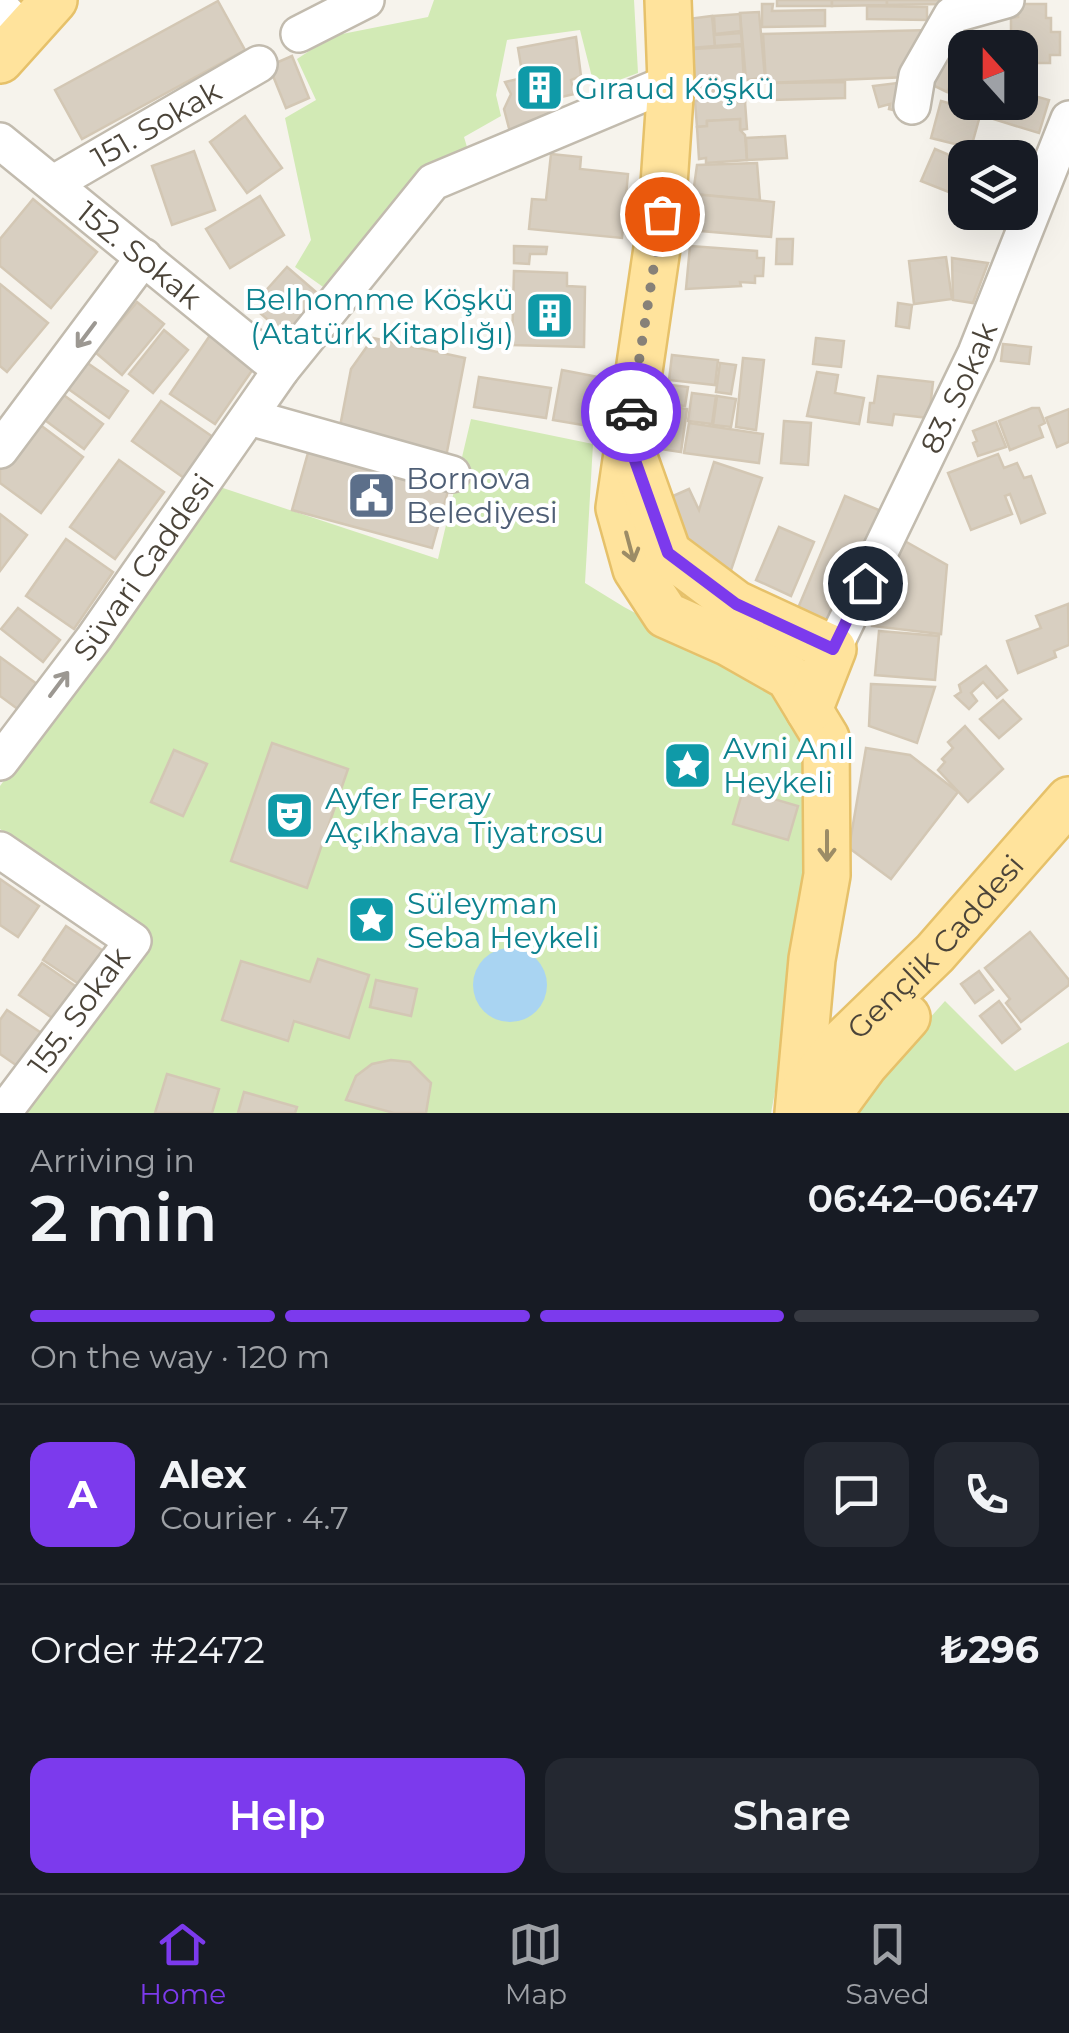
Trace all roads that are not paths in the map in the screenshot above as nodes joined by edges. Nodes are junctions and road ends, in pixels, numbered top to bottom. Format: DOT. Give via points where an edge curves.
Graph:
graph roads {
  1 [pos="54,0"];
  2 [pos="366,0"];
  3 [pos="668,0"];
  4 [pos="1006,0"];
  5 [pos="952,8"];
  6 [pos="9,24"];
  7 [pos="299,34"];
  8 [pos="259,64"];
  9 [pos="671,82"];
  10 [pos="912,106"];
  11 [pos="1069,119"];
  12 [pos="0,141"];
  13 [pos="54,183"];
  14 [pos="144,257"];
  15 [pos="282,370"];
  16 [pos="248,417"];
  17 [pos="627,438"];
  18 [pos="0,450"];
  19 [pos="452,474"];
  20 [pos="833,649"];
  21 [pos="810,710"];
  22 [pos="0,762"];
  23 [pos="1069,800"];
  24 [pos="1069,837"];
  25 [pos="0,850"];
  26 [pos="810,1010"];
  27 [pos="854,1053"];
  28 [pos="810,1106"];
  29 [pos="3,1113"];
  1 -- 6 [label="main road"];
  2 -- 7 [label="street"];
  3 -- 9 [label="main road"];
  4 -- 5 [label="street"];
  5 -- 10 [label="street" via="917,76"];
  8 -- 13 [label="street, 151. Sokak"];
  9 -- 15 [label="street, Süvari Caddesi" via="433,182"];
  9 -- 17 [label="main road" via="662,214"];
  11 -- 20 [label="street, 83. Sokak" via="976,354"];
  12 -- 13 [label="street, 152. Sokak"];
  13 -- 14 [label="street, 152. Sokak"];
  14 -- 15 [label="street, 152. Sokak"];
  14 -- 18 [label="street, one-way"];
  15 -- 16 [label="street, Süvari Caddesi"];
  16 -- 19 [label="street"];
  22 -- 16 [label="street, Süvari Caddesi, one-way"];
  17 -- 20 [label="main road" via="668,553 736,604"];
  17 -- 21 [label="main road, one-way" via="619,508 636,569 666,615 789,677"];
  20 -- 21 [label="main road"];
  21 -- 26 [label="main road, one-way" via="826,738 827,856"];
  23 -- 27 [label="main road, Gençlik Caddesi"];
  24 -- 27 [label="main road, Gençlik Caddesi"];
  25 -- 29 [label="street, 155. Sokak" via="133,941"];
  26 -- 27 [label="main road"];
  26 -- 28 [label="main road"];
  27 -- 28 [label="main road, Gençlik Caddesi"];
}
